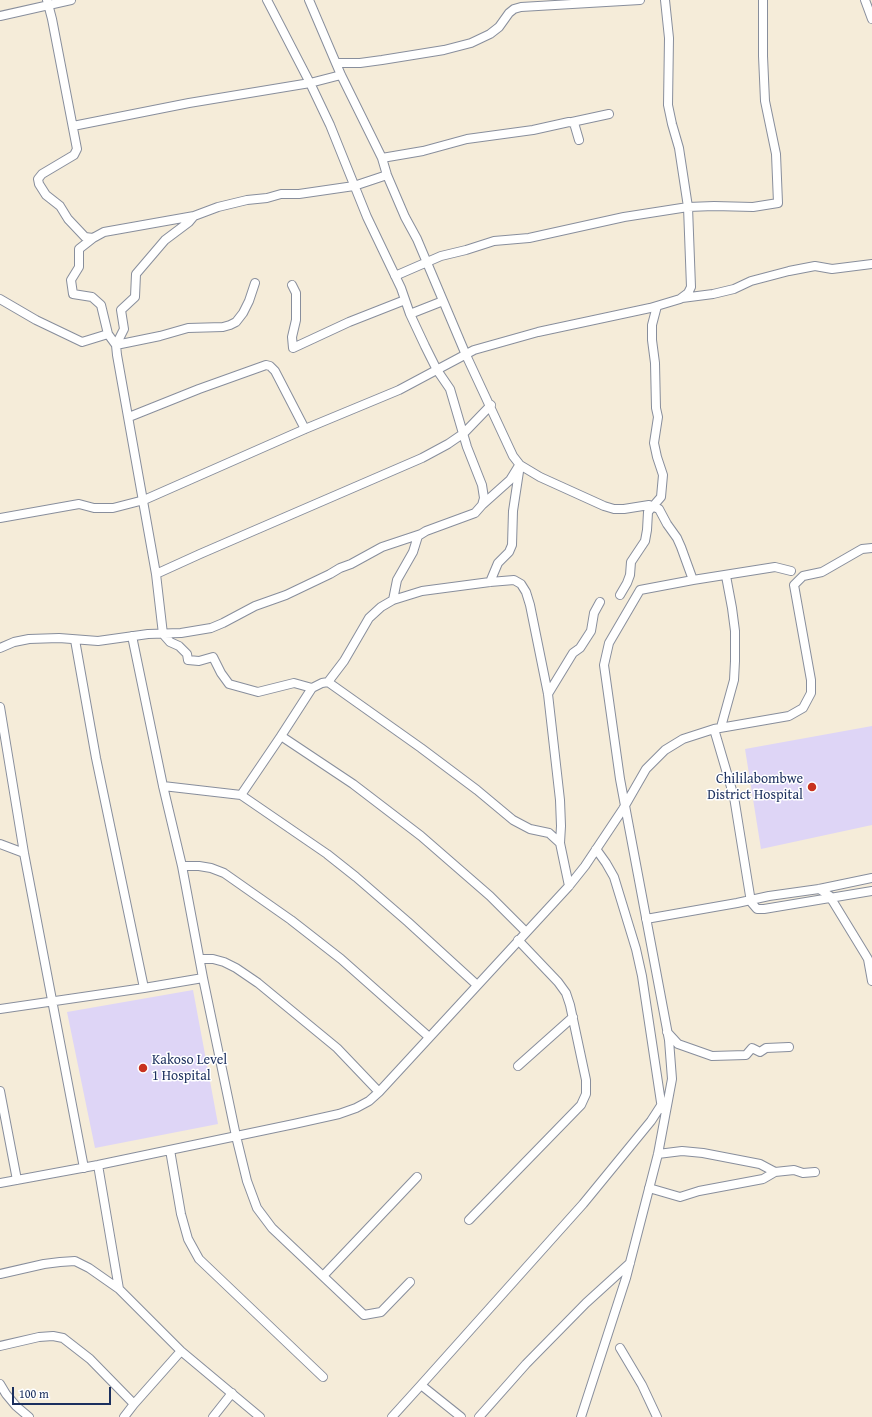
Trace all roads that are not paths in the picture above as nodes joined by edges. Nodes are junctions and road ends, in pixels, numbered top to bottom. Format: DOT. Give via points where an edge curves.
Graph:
graph roads {
  1 [pos="71,0"];
  2 [pos="268,0"];
  3 [pos="309,0"];
  4 [pos="640,0"];
  5 [pos="665,0"];
  6 [pos="763,0"];
  7 [pos="865,0"];
  8 [pos="48,2"];
  9 [pos="0,16"];
  10 [pos="872,19"];
  11 [pos="336,63"];
  12 [pos="341,75"];
  13 [pos="310,83"];
  14 [pos="609,114"];
  15 [pos="572,122"];
  16 [pos="73,126"];
  17 [pos="579,140"];
  18 [pos="382,158"];
  19 [pos="387,175"];
  20 [pos="354,186"];
  21 [pos="688,207"];
  22 [pos="194,216"];
  23 [pos="93,238"];
  24 [pos="426,262"];
  25 [pos="872,264"];
  26 [pos="395,276"];
  27 [pos="255,283"];
  28 [pos="292,285"];
  29 [pos="682,298"];
  30 [pos="0,299"];
  31 [pos="405,300"];
  32 [pos="443,301"];
  33 [pos="657,306"];
  34 [pos="410,314"];
  35 [pos="108,334"];
  36 [pos="116,346"];
  37 [pos="466,355"];
  38 [pos="437,370"];
  39 [pos="491,405"];
  40 [pos="129,417"];
  41 [pos="305,429"];
  42 [pos="464,433"];
  43 [pos="520,465"];
  44 [pos="144,500"];
  45 [pos="482,505"];
  46 [pos="654,506"];
  47 [pos="0,518"];
  48 [pos="421,534"];
  49 [pos="872,548"];
  50 [pos="791,571"];
  51 [pos="156,574"];
  52 [pos="726,576"];
  53 [pos="693,580"];
  54 [pos="490,582"];
  55 [pos="620,595"];
  56 [pos="393,600"];
  57 [pos="600,602"];
  58 [pos="163,634"];
  59 [pos="132,636"];
  60 [pos="75,640"];
  61 [pos="0,648"];
  62 [pos="328,682"];
  63 [pos="312,688"];
  64 [pos="548,694"];
  65 [pos="0,706"];
  66 [pos="718,728"];
  67 [pos="281,736"];
  68 [pos="163,786"];
  69 [pos="241,795"];
  70 [pos="625,806"];
  71 [pos="560,843"];
  72 [pos="0,844"];
  73 [pos="596,849"];
  74 [pos="24,853"];
  75 [pos="182,866"];
  76 [pos="872,878"];
  77 [pos="569,886"];
  78 [pos="819,889"];
  79 [pos="872,891"];
  80 [pos="831,898"];
  81 [pos="751,900"];
  82 [pos="646,919"];
  83 [pos="526,932"];
  84 [pos="518,940"];
  85 [pos="200,959"];
  86 [pos="203,978"];
  87 [pos="872,981"];
  88 [pos="477,985"];
  89 [pos="144,988"];
  90 [pos="52,1001"];
  91 [pos="0,1009"];
  92 [pos="573,1017"];
  93 [pos="667,1032"];
  94 [pos="429,1037"];
  95 [pos="789,1047"];
  96 [pos="518,1066"];
  97 [pos="0,1091"];
  98 [pos="379,1092"];
  99 [pos="662,1104"];
  100 [pos="664,1121"];
  101 [pos="236,1136"];
  102 [pos="170,1150"];
  103 [pos="658,1154"];
  104 [pos="98,1165"];
  105 [pos="84,1168"];
  106 [pos="775,1172"];
  107 [pos="815,1172"];
  108 [pos="417,1177"];
  109 [pos="17,1180"];
  110 [pos="0,1183"];
  111 [pos="650,1188"];
  112 [pos="469,1220"];
  113 [pos="630,1263"];
  114 [pos="0,1274"];
  115 [pos="323,1276"];
  116 [pos="410,1282"];
  117 [pos="119,1289"];
  118 [pos="0,1346"];
  119 [pos="620,1348"];
  120 [pos="181,1351"];
  121 [pos="323,1377"];
  122 [pos="0,1384"];
  123 [pos="421,1385"];
  124 [pos="232,1393"];
  125 [pos="134,1404"];
  126 [pos="29,1417"];
  127 [pos="124,1417"];
  128 [pos="213,1417"];
  129 [pos="260,1417"];
  130 [pos="392,1417"];
  131 [pos="461,1417"];
  132 [pos="479,1417"];
  133 [pos="581,1417"];
  134 [pos="658,1417"];
  1 -- 8 [label="street"];
  2 -- 13 [label="street"];
  3 -- 11 [label="street"];
  4 -- 11 [label="street" via="520,7 509,13 490,34 471,43 382,60"];
  5 -- 21 [label="street" via="670,38 668,105 680,154"];
  6 -- 21 [label="street" via="765,101 776,154 778,203 753,207"];
  7 -- 10 [label="street"];
  8 -- 9 [label="street"];
  8 -- 16 [label="street"];
  11 -- 12 [label="street"];
  12 -- 13 [label="street"];
  12 -- 18 [label="street"];
  13 -- 16 [label="street"];
  13 -- 20 [label="street"];
  14 -- 15 [label="street"];
  15 -- 17 [label="street"];
  15 -- 18 [label="street" via="467,139 423,151"];
  16 -- 23 [label="street" via="76,152 38,179 46,195 60,206 68,219 85,237"];
  18 -- 19 [label="street"];
  19 -- 20 [label="street"];
  19 -- 24 [label="street"];
  20 -- 22 [label="street" via="247,200"];
  20 -- 26 [label="street"];
  21 -- 24 [label="street" via="624,217 529,238 494,241"];
  21 -- 29 [label="street" via="690,287"];
  22 -- 23 [label="street" via="104,232"];
  22 -- 36 [label="street" via="165,240 136,274 135,297 120,310 124,329"];
  23 -- 35 [label="street" via="79,249 78,266 71,280 73,294 92,297 101,305"];
  24 -- 26 [label="street"];
  24 -- 32 [label="street"];
  25 -- 29 [label="street" via="832,269 815,266 751,281 713,294"];
  26 -- 31 [label="street"];
  27 -- 36 [label="street" via="243,313 230,325 188,328"];
  28 -- 31 [label="street" via="296,293 293,348"];
  29 -- 33 [label="street"];
  30 -- 35 [label="street" via="82,342"];
  31 -- 34 [label="street"];
  32 -- 34 [label="street"];
  32 -- 37 [label="street"];
  33 -- 37 [label="street" via="538,332 474,350"];
  33 -- 46 [label="street" via="652,325 658,417 654,443 663,476 661,497"];
  34 -- 38 [label="street"];
  35 -- 36 [label="street"];
  36 -- 40 [label="street"];
  37 -- 38 [label="street"];
  37 -- 39 [label="street"];
  38 -- 41 [label="street" via="399,390"];
  38 -- 42 [label="street" via="450,389"];
  39 -- 42 [label="street"];
  39 -- 43 [label="street" via="513,456"];
  40 -- 41 [label="street" via="266,365 275,371"];
  40 -- 44 [label="street"];
  41 -- 44 [label="street"];
  42 -- 45 [label="street" via="466,447 482,485"];
  42 -- 51 [label="street" via="422,458"];
  43 -- 45 [label="street" via="510,480"];
  43 -- 46 [label="street" via="540,477 604,506 614,509"];
  43 -- 54 [label="street" via="513,511 512,546 498,563"];
  44 -- 47 [label="street" via="113,508 94,508 79,504"];
  44 -- 51 [label="street"];
  45 -- 48 [label="street" via="475,513"];
  46 -- 53 [label="street" via="661,512 682,547"];
  46 -- 55 [label="street" via="648,512 645,541 631,562 630,575"];
  48 -- 56 [label="street" via="397,580"];
  48 -- 58 [label="street" via="382,547 223,623 199,631"];
  49 -- 66 [label="street" via="862,549 822,572 803,576 794,585 811,680 811,693 803,708 789,716"];
  50 -- 52 [label="street" via="775,567"];
  51 -- 58 [label="street"];
  52 -- 53 [label="street"];
  52 -- 66 [label="street" via="735,631 735,661 734,680"];
  53 -- 70 [label="street" via="640,590 609,643 604,665"];
  54 -- 56 [label="street" via="422,591"];
  54 -- 64 [label="street" via="514,580 521,584 526,592"];
  56 -- 62 [label="street" via="369,618 344,661"];
  57 -- 64 [label="street" via="594,612 591,631 580,648 573,653"];
  58 -- 59 [label="street"];
  58 -- 63 [label="street" via="170,642 179,646 188,660 213,657 228,684 258,692 294,683"];
  59 -- 60 [label="street" via="98,641"];
  59 -- 68 [label="street"];
  60 -- 61 [label="street" via="29,639"];
  60 -- 89 [label="street" via="96,758"];
  62 -- 63 [label="street"];
  62 -- 71 [label="street" via="421,748 513,820 530,829 548,833"];
  63 -- 67 [label="street"];
  64 -- 71 [label="street" via="560,800"];
  65 -- 74 [label="street"];
  66 -- 70 [label="street" via="683,739 665,750 646,769"];
  66 -- 81 [label="street" via="734,797"];
  67 -- 69 [label="street"];
  67 -- 83 [label="street" via="365,793 421,836 490,896"];
  68 -- 69 [label="street"];
  68 -- 75 [label="street"];
  69 -- 88 [label="street" via="356,877"];
  70 -- 73 [label="street"];
  70 -- 82 [label="street"];
  71 -- 77 [label="street"];
  72 -- 74 [label="street"];
  73 -- 77 [label="street"];
  73 -- 99 [label="street" via="614,877 636,950"];
  74 -- 90 [label="street"];
  75 -- 85 [label="street"];
  75 -- 94 [label="street" via="211,868 254,894 341,959"];
  76 -- 78 [label="street"];
  77 -- 83 [label="street"];
  78 -- 80 [label="street"];
  78 -- 81 [label="street"];
  79 -- 80 [label="street"];
  80 -- 81 [label="street" via="764,909 757,909"];
  80 -- 87 [label="street" via="868,959"];
  81 -- 82 [label="street"];
  82 -- 93 [label="street"];
  83 -- 84 [label="street"];
  84 -- 88 [label="street"];
  84 -- 92 [label="street" via="566,993"];
  85 -- 86 [label="street"];
  85 -- 98 [label="street" via="224,962 258,983 337,1048"];
  86 -- 89 [label="street"];
  86 -- 101 [label="street"];
  88 -- 94 [label="street"];
  89 -- 90 [label="street"];
  90 -- 91 [label="street"];
  90 -- 105 [label="street"];
  92 -- 96 [label="street"];
  92 -- 112 [label="street" via="586,1080 586,1094 581,1105"];
  93 -- 95 [label="street" via="678,1044 712,1056 746,1055 752,1048 760,1052 766,1048"];
  93 -- 100 [label="street" via="672,1079"];
  94 -- 98 [label="street"];
  97 -- 109 [label="street"];
  98 -- 101 [label="street" via="369,1101 339,1114"];
  99 -- 100 [label="street"];
  99 -- 123 [label="street" via="583,1204"];
  100 -- 103 [label="street"];
  101 -- 102 [label="street"];
  101 -- 115 [label="street" via="247,1181 257,1208 272,1228"];
  102 -- 104 [label="street"];
  102 -- 121 [label="street" via="181,1214 188,1238 199,1258"];
  103 -- 106 [label="street" via="682,1151 703,1153 760,1164"];
  103 -- 111 [label="street"];
  104 -- 105 [label="street"];
  104 -- 117 [label="street"];
  105 -- 109 [label="street"];
  106 -- 107 [label="street"];
  106 -- 111 [label="street" via="763,1179 680,1196"];
  108 -- 115 [label="street"];
  109 -- 110 [label="street"];
  111 -- 113 [label="street"];
  113 -- 132 [label="street" via="580,1308"];
  113 -- 133 [label="street"];
  114 -- 117 [label="street" via="44,1264 75,1261"];
  115 -- 116 [label="street" via="364,1315 381,1312"];
  117 -- 120 [label="street"];
  118 -- 125 [label="street" via="39,1337 63,1338 90,1359"];
  119 -- 134 [label="street"];
  120 -- 124 [label="street"];
  120 -- 125 [label="street"];
  122 -- 126 [label="street" via="16,1406"];
  123 -- 130 [label="street"];
  123 -- 131 [label="street"];
  124 -- 128 [label="street"];
  124 -- 129 [label="street"];
  125 -- 127 [label="street"];
}
